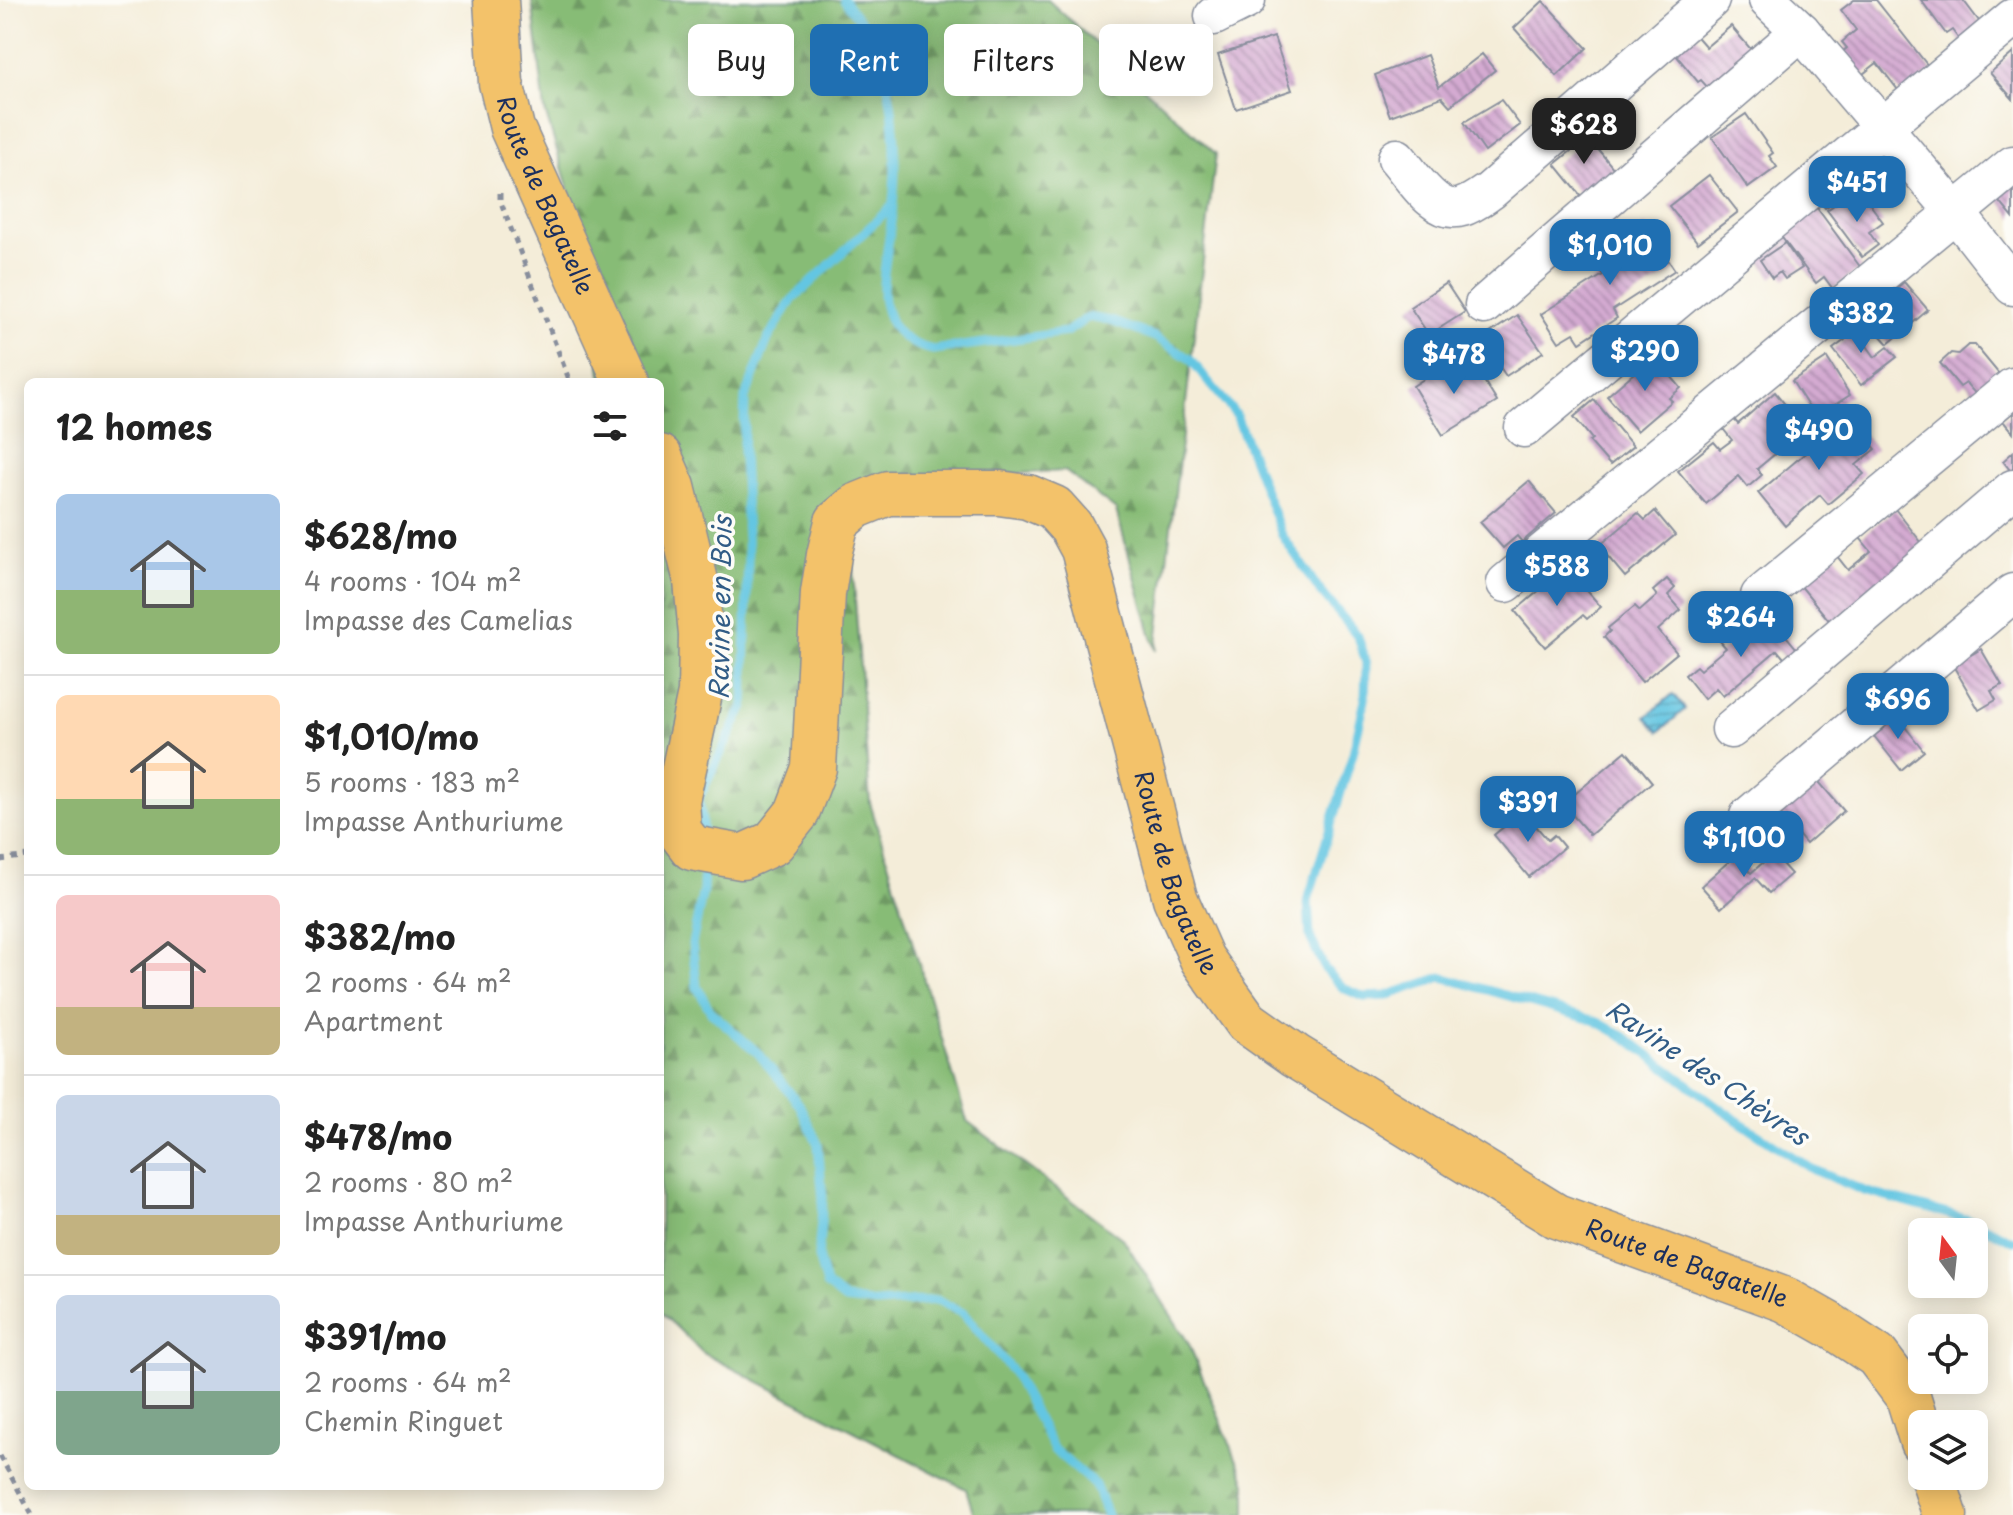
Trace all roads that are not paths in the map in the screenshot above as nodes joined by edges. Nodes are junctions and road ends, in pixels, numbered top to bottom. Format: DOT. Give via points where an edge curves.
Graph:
graph roads {
  1 [pos="496,0"];
  2 [pos="1710,0"];
  3 [pos="1768,0"];
  4 [pos="2013,18"];
  5 [pos="1801,31"];
  6 [pos="1883,129"];
  7 [pos="1397,158"];
  8 [pos="2013,165"];
  9 [pos="1956,213"];
  10 [pos="2013,286"];
  11 [pos="1484,305"];
  12 [pos="624,378"];
  13 [pos="2013,387"];
  14 [pos="1524,428"];
  15 [pos="664,466"];
  16 [pos="2013,489"];
  17 [pos="1506,583"];
  18 [pos="2013,593"];
  19 [pos="1760,596"];
  20 [pos="1731,729"];
  21 [pos="1749,816"];
  22 [pos="1912,1410"];
  23 [pos="1937,1490"];
  24 [pos="1945,1515"];
  1 -- 12 [label="main road, Route de Bagatelle" via="501,83 512,128"];
  2 -- 7 [label="street" via="1474,202 1459,209 1445,207"];
  3 -- 5 [label="street"];
  4 -- 6 [label="street"];
  5 -- 6 [label="street"];
  5 -- 11 [label="street"];
  6 -- 9 [label="street"];
  6 -- 14 [label="street"];
  8 -- 9 [label="street"];
  9 -- 10 [label="street"];
  9 -- 17 [label="street"];
  13 -- 19 [label="street"];
  15 -- 22 [label="main road, Route de Bagatelle" via="686,533 699,608 700,693 677,801 679,831 692,848 742,857 773,843 797,813 814,768 823,593 837,522 856,506 888,493 999,493 1054,508 1083,549 1175,898 1202,959 1247,1022 1556,1216 1786,1300 1830,1325 1877,1356"];
  16 -- 20 [label="street"];
  18 -- 21 [label="street"];
  23 -- 24 [label="main road"];
}
